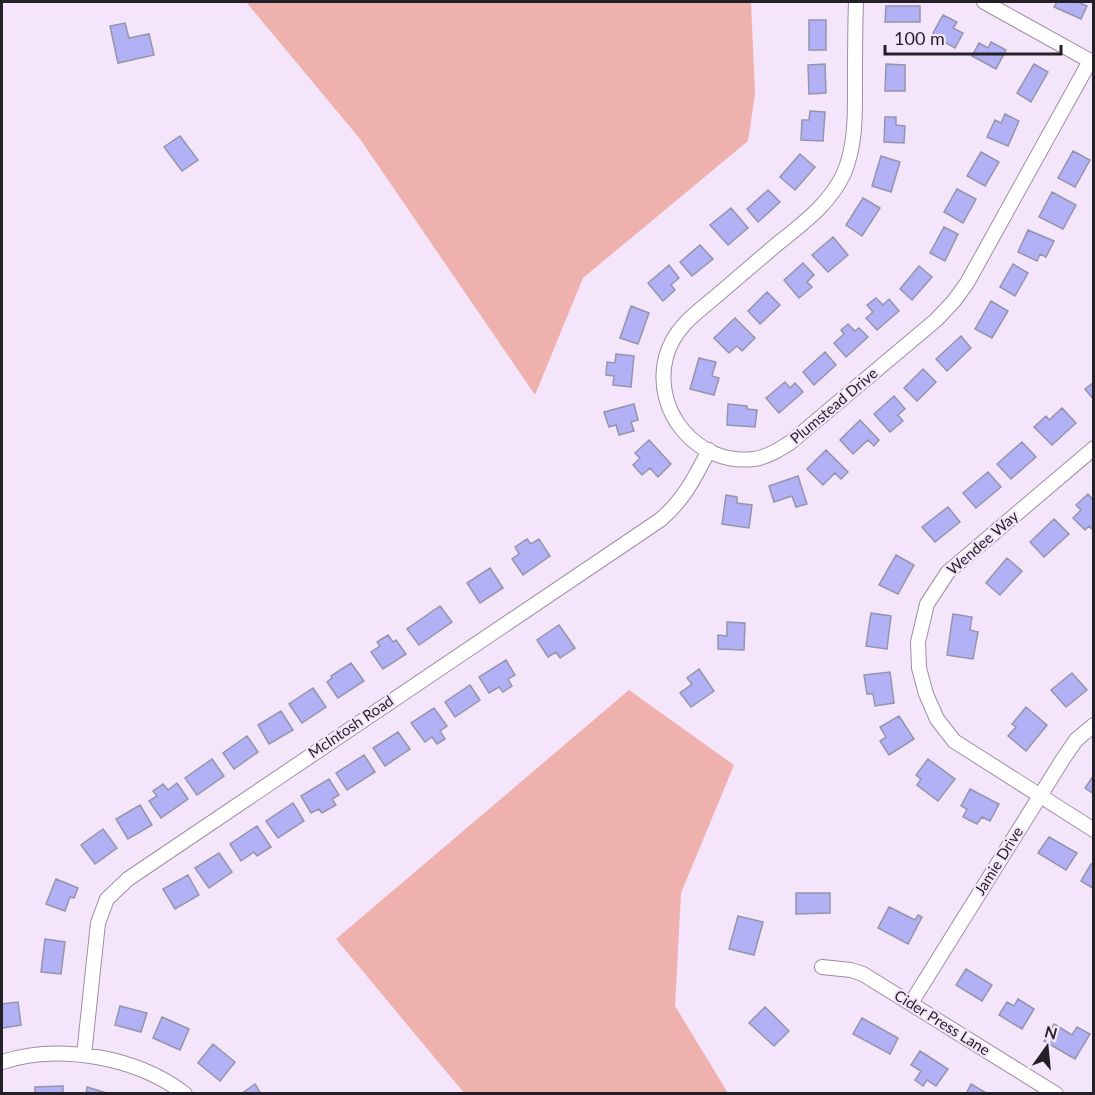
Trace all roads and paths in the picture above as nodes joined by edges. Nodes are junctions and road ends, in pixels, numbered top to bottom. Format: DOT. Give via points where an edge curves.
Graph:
graph roads {
  1 [pos="856,2"];
  2 [pos="984,2"];
  3 [pos="1092,62"];
  4 [pos="1094,448"];
  5 [pos="709,450"];
  6 [pos="1094,725"];
  7 [pos="1039,796"];
  8 [pos="1094,830"];
  9 [pos="822,967"];
  10 [pos="911,1003"];
  11 [pos="84,1055"];
  12 [pos="2,1062"];
  13 [pos="185,1094"];
  14 [pos="1056,1094"];
  1 -- 5 [label="street, Plumstead Drive" via="854,136 837,185 813,214 686,322 670,344 663,381 667,404 678,426"];
  2 -- 3 [label="street"];
  3 -- 5 [label="street, Plumstead Drive" via="967,283 945,311 779,450 744,459"];
  4 -- 7 [label="street, Wendee Way" via="948,572 927,604 920,629 918,656 922,682 945,730 966,750"];
  5 -- 11 [label="street, McIntosh Road" via="690,488 660,520 117,889 107,899 98,923"];
  6 -- 7 [label="street, Jamie Drive" via="1076,740"];
  7 -- 8 [label="street, Wendee Way"];
  7 -- 10 [label="street, Jamie Drive"];
  9 -- 10 [label="street, Cider Press Lane" via="862,974"];
  10 -- 14 [label="street, Cider Press Lane"];
  11 -- 12 [label="street" via="26,1056"];
  11 -- 13 [label="street" via="140,1069"];
}
